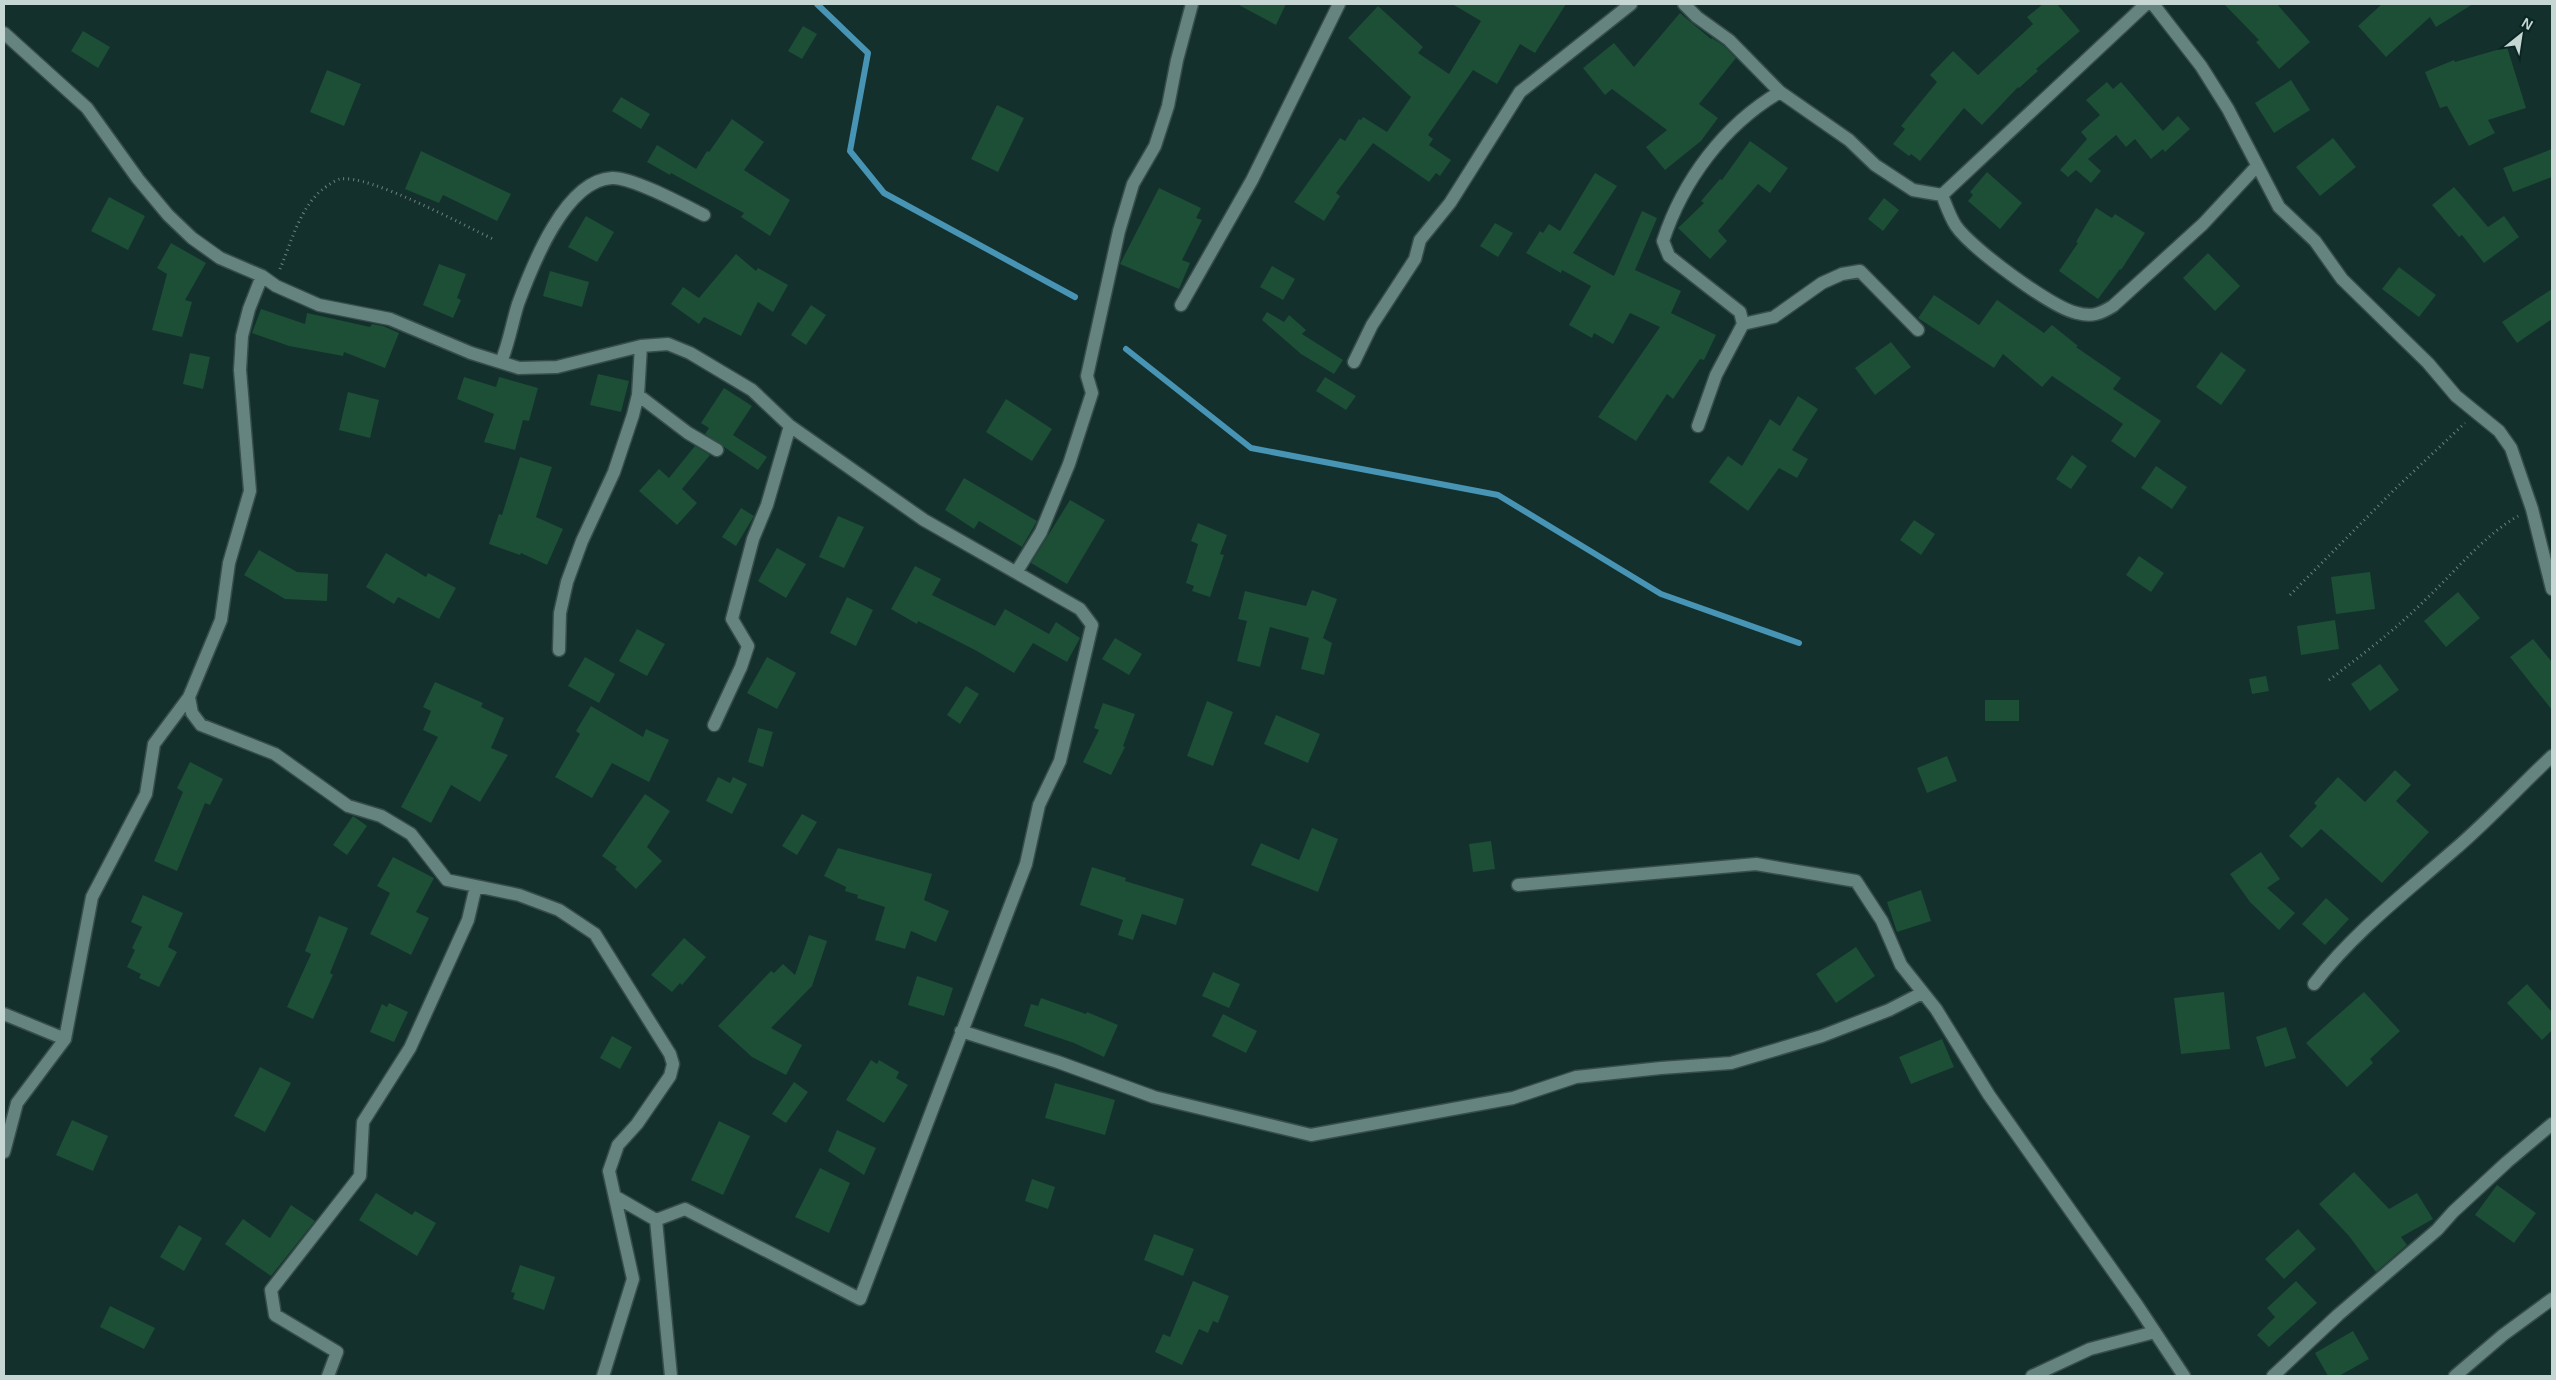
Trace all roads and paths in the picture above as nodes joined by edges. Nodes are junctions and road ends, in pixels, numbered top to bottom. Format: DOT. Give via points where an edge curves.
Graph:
graph roads {
  1 [pos="1192,4"];
  2 [pos="1339,4"];
  3 [pos="1632,4"];
  4 [pos="1684,4"];
  5 [pos="2146,4"];
  6 [pos="2153,4"];
  7 [pos="4,33"];
  8 [pos="1780,92"];
  9 [pos="2257,166"];
  10 [pos="1942,195"];
  11 [pos="704,215"];
  12 [pos="493,239"];
  13 [pos="262,276"];
  14 [pos="1181,305"];
  15 [pos="1743,324"];
  16 [pos="1918,330"];
  17 [pos="641,346"];
  18 [pos="501,362"];
  19 [pos="1354,362"];
  20 [pos="638,395"];
  21 [pos="2474,410"];
  22 [pos="790,426"];
  23 [pos="1698,426"];
  24 [pos="717,450"];
  25 [pos="2532,509"];
  26 [pos="1017,571"];
  27 [pos="2552,589"];
  28 [pos="2290,595"];
  29 [pos="559,650"];
  30 [pos="2329,680"];
  31 [pos="189,697"];
  32 [pos="714,725"];
  33 [pos="2552,756"];
  34 [pos="1518,885"];
  35 [pos="476,886"];
  36 [pos="2314,984"];
  37 [pos="1922,993"];
  38 [pos="4,1014"];
  39 [pos="961,1031"];
  40 [pos="66,1039"];
  41 [pos="2552,1124"];
  42 [pos="4,1152"];
  43 [pos="616,1197"];
  44 [pos="656,1220"];
  45 [pos="2552,1299"];
  46 [pos="2155,1332"];
  47 [pos="328,1376"];
  48 [pos="603,1376"];
  49 [pos="670,1376"];
  50 [pos="2032,1376"];
  51 [pos="2184,1376"];
  52 [pos="2273,1376"];
  53 [pos="2455,1376"];
  1 -- 26 [label="street" via="1176,60 1168,106 1155,146 1133,184 1119,231 1087,376 1092,393 1069,464 1041,532"];
  2 -- 14 [label="street" via="1252,180"];
  3 -- 19 [label="street" via="1520,92 1450,203 1420,240 1415,259 1372,325"];
  4 -- 8 [label="street" via="1729,40"];
  5 -- 10 [label="street"];
  6 -- 9 [label="street" via="2201,66 2228,109"];
  7 -- 13 [label="street" via="87,108 138,179 192,238 220,258"];
  8 -- 10 [label="street" via="1913,190"];
  8 -- 15 [label="street" via="1761,103 1711,150 1673,211 1663,241 1669,256 1740,312"];
  9 -- 10 [label="street" via="2203,224 2100,315 2076,313 2062,306 1988,258 1955,225"];
  9 -- 21 [label="street" via="2278,208 2315,241 2342,279 2428,363 2456,396"];
  11 -- 18 [label="street" via="651,189 614,177 592,182 554,225 534,264"];
  12 -- 13 [label="path" via="363,181 340,180 322,189 304,211 279,271"];
  13 -- 18 [label="street" via="276,286 319,305 390,319"];
  13 -- 31 [label="street" via="242,336 240,370 250,491 230,562 221,620"];
  15 -- 16 [label="street" via="1774,317 1822,283 1842,274 1860,271"];
  15 -- 23 [label="street" via="1716,375"];
  17 -- 18 [label="street" via="557,367 519,368"];
  17 -- 20 [label="street"];
  17 -- 22 [label="street" via="668,344 697,357 752,390"];
  20 -- 24 [label="street" via="688,433"];
  20 -- 29 [label="street" via="614,472 567,582 560,613"];
  21 -- 25 [label="street" via="2499,431 2511,448"];
  21 -- 28 [label="path" via="2462,427"];
  22 -- 26 [label="street" via="924,520"];
  22 -- 32 [label="street" via="767,504 752,539 732,619 748,646"];
  25 -- 27 [label="street"];
  25 -- 30 [label="path" via="2498,527 2417,608"];
  26 -- 39 [label="street" via="1080,608 1092,625 1060,761 1039,805 1026,864"];
  31 -- 35 [label="street" via="192,713 201,725 275,754 348,806 381,816 411,834 447,880"];
  31 -- 40 [label="street" via="154,744 146,794 92,897"];
  33 -- 36 [label="street" via="2455,850 2381,912 2331,962"];
  34 -- 37 [label="street" via="1756,864 1856,880 1882,921 1901,965"];
  35 -- 43 [label="street" via="519,895 560,910 595,934 670,1054 673,1064 670,1076 637,1124 618,1145 609,1171"];
  35 -- 47 [label="street" via="468,920 410,1048 363,1122 360,1176 271,1290 275,1315 337,1352"];
  37 -- 39 [label="street" via="1889,1010 1822,1036 1731,1063 1576,1077 1513,1098 1312,1135 1154,1097"];
  37 -- 46 [label="street" via="1936,1009 1989,1095"];
  38 -- 40 [label="street"];
  39 -- 44 [label="street" via="860,1300 686,1209"];
  40 -- 42 [label="street" via="16,1103"];
  41 -- 52 [label="street"];
  43 -- 44 [label="street"];
  43 -- 48 [label="street" via="634,1279"];
  44 -- 49 [label="street"];
  45 -- 53 [label="street"];
  46 -- 50 [label="street" via="2090,1348"];
  46 -- 51 [label="street"];
}
